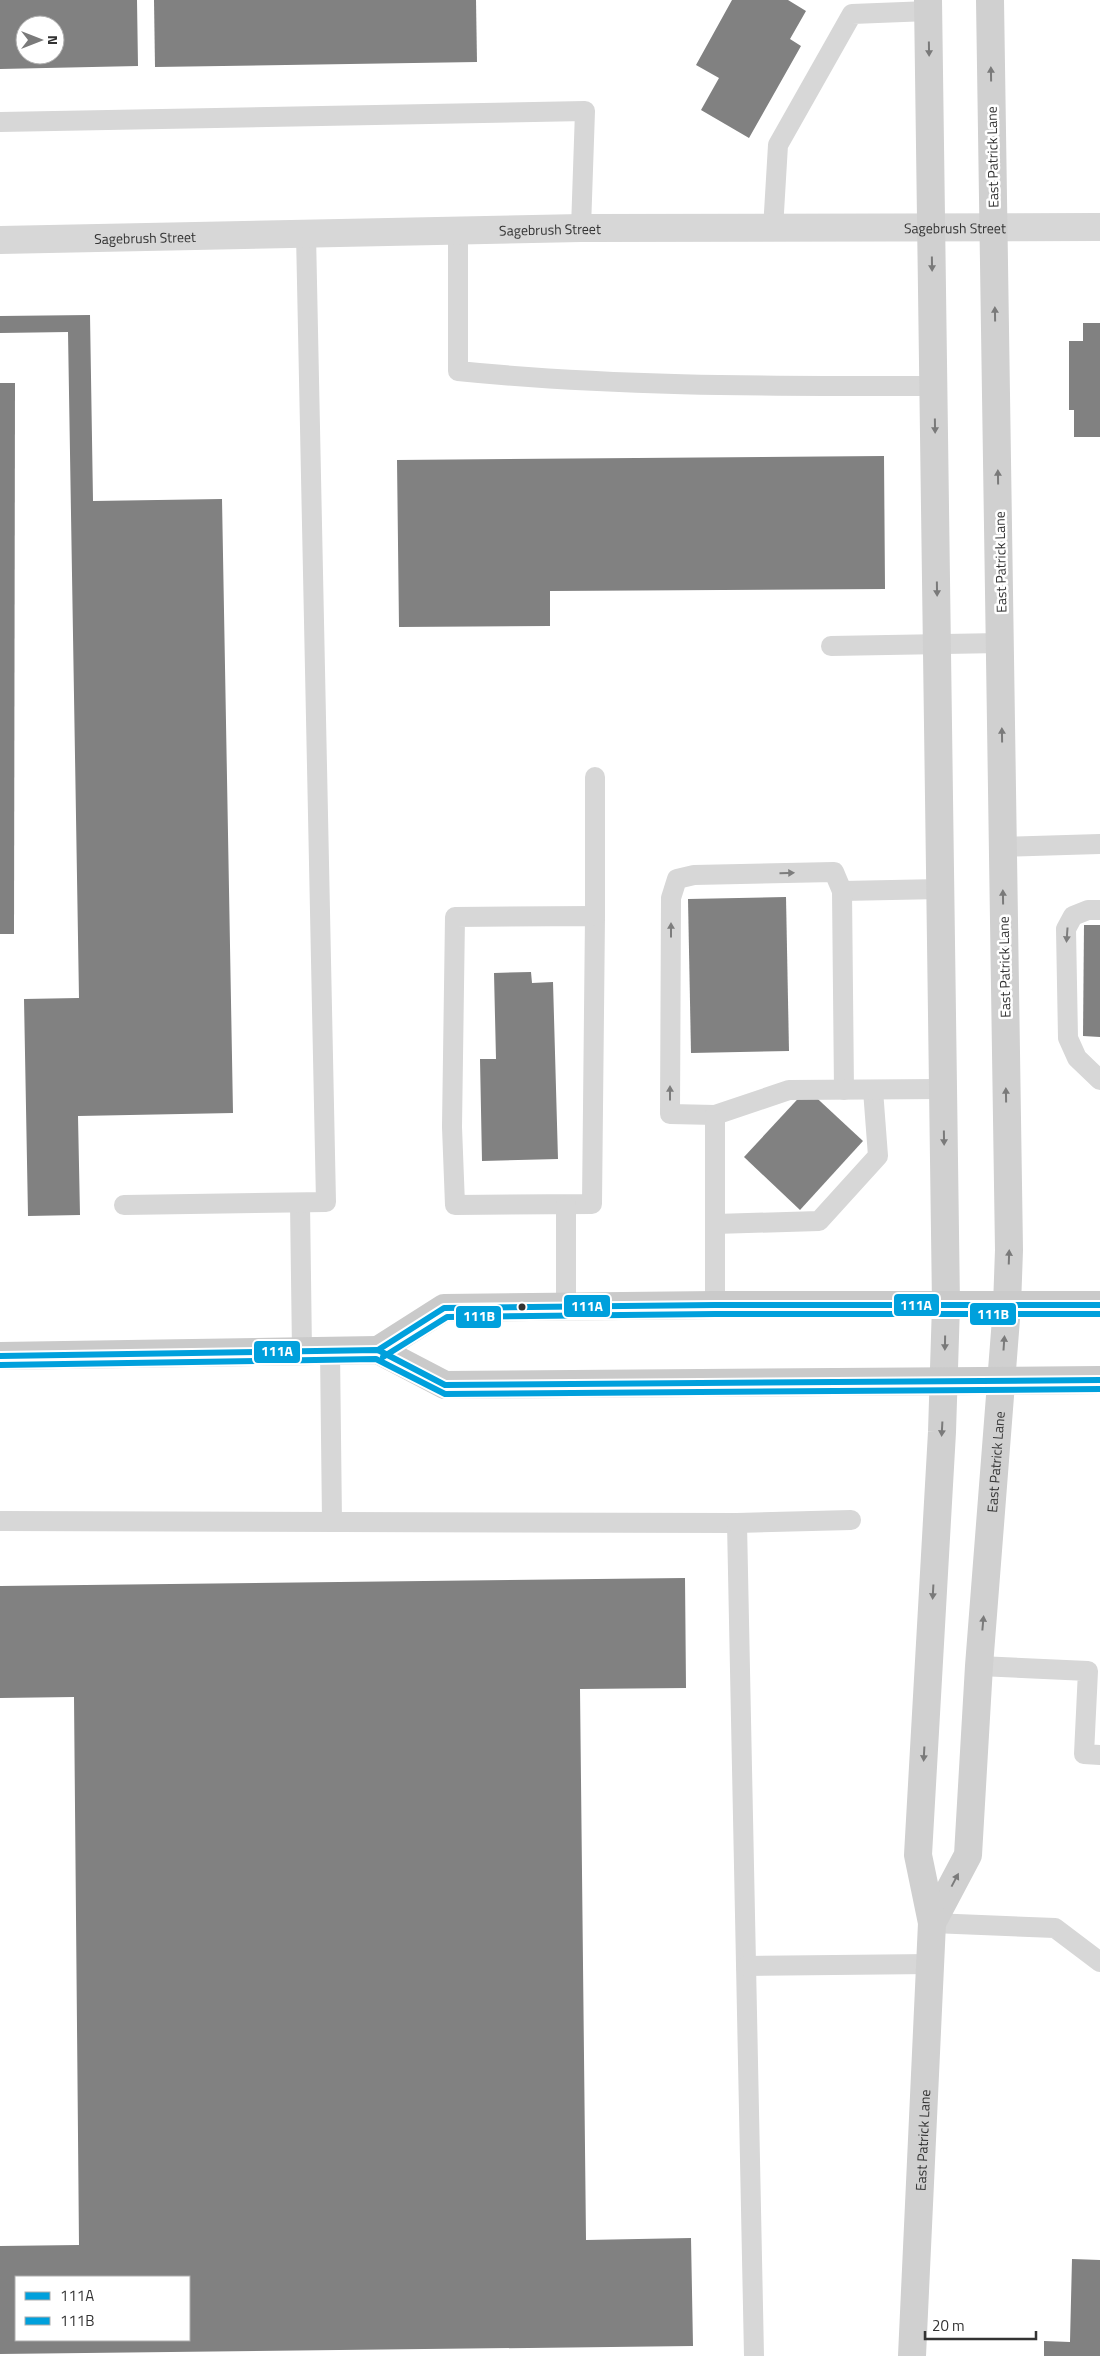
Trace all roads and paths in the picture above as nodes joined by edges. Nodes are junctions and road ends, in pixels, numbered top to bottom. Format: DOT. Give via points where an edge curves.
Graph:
graph roads {
  1 [pos="990,0"];
  2 [pos="929,5"];
  3 [pos="0,122"];
  4 [pos="1100,227"];
  5 [pos="581,228"];
  6 [pos="932,228"];
  7 [pos="993,228"];
  8 [pos="458,229"];
  9 [pos="773,229"];
  10 [pos="306,234"];
  11 [pos="0,240"];
  12 [pos="934,386"];
  13 [pos="1001,643"];
  14 [pos="937,644"];
  15 [pos="831,646"];
  16 [pos="595,777"];
  17 [pos="1100,844"];
  18 [pos="1003,847"];
  19 [pos="941,889"];
  20 [pos="842,891"];
  21 [pos="1100,910"];
  22 [pos="595,916"];
  23 [pos="1100,1080"];
  24 [pos="944,1089"];
  25 [pos="844,1090"];
  26 [pos="873,1090"];
  27 [pos="715,1115"];
  28 [pos="300,1202"];
  29 [pos="566,1204"];
  30 [pos="124,1205"];
  31 [pos="715,1224"];
  32 [pos="715,1305"];
  33 [pos="946,1305"];
  34 [pos="1007,1306"];
  35 [pos="1100,1306"];
  36 [pos="566,1307"];
  37 [pos="378,1350"];
  38 [pos="302,1351"];
  39 [pos="330,1351"];
  40 [pos="0,1356"];
  41 [pos="1100,1380"];
  42 [pos="944,1381"];
  43 [pos="1002,1381"];
  44 [pos="851,1520"];
  45 [pos="0,1521"];
  46 [pos="332,1522"];
  47 [pos="737,1523"];
  48 [pos="979,1666"];
  49 [pos="1100,1755"];
  50 [pos="932,1923"];
  51 [pos="1100,1962"];
  52 [pos="930,1964"];
  53 [pos="746,1966"];
  54 [pos="754,2356"];
  55 [pos="912,2356"];
  7 -- 1 [label="main road, East Patrick Lane, one-way"];
  2 -- 6 [label="main road, East Patrick Lane, one-way"];
  2 -- 9 [label="lane" via="852,14 778,145"];
  3 -- 5 [label="lane" via="585,111"];
  4 -- 7 [label="street, Sagebrush Street"];
  5 -- 8 [label="street, Sagebrush Street"];
  5 -- 9 [label="street, Sagebrush Street"];
  6 -- 7 [label="street, Sagebrush Street"];
  6 -- 9 [label="street, Sagebrush Street"];
  6 -- 12 [label="main road, East Patrick Lane, one-way"];
  13 -- 7 [label="main road, East Patrick Lane, one-way"];
  8 -- 10 [label="street, Sagebrush Street"];
  8 -- 12 [label="lane" via="458,371 566,380 764,386"];
  10 -- 11 [label="street, Sagebrush Street"];
  10 -- 28 [label="lane" via="326,1202"];
  12 -- 14 [label="main road, East Patrick Lane, one-way"];
  13 -- 14 [label="lane"];
  18 -- 13 [label="main road, East Patrick Lane, one-way"];
  14 -- 15 [label="lane"];
  14 -- 19 [label="main road, East Patrick Lane"];
  16 -- 22 [label="lane"];
  17 -- 18 [label="lane"];
  34 -- 18 [label="main road, East Patrick Lane, one-way"];
  19 -- 20 [label="lane"];
  19 -- 24 [label="main road, East Patrick Lane"];
  20 -- 25 [label="lane"];
  27 -- 20 [label="lane, one-way" via="670,1114 671,898 677,879 694,875 834,872"];
  21 -- 23 [label="lane, one-way" via="1088,910 1073,916 1066,929 1068,1038 1077,1058"];
  22 -- 29 [label="lane" via="592,1204"];
  22 -- 29 [label="lane" via="455,917 452,1127 455,1205"];
  24 -- 26 [label="lane"];
  24 -- 33 [label="main road, East Patrick Lane, one-way"];
  25 -- 26 [label="lane"];
  25 -- 27 [label="lane" via="789,1090"];
  26 -- 31 [label="lane" via="878,1156 819,1220"];
  27 -- 31 [label="lane"];
  28 -- 30 [label="lane"];
  28 -- 38 [label="lane"];
  29 -- 36 [label="lane"];
  31 -- 32 [label="lane"];
  32 -- 33 [label="main road"];
  32 -- 36 [label="main road"];
  33 -- 34 [label="main road"];
  33 -- 42 [label="main road, East Patrick Lane, one-way"];
  34 -- 35 [label="main road"];
  43 -- 34 [label="main road, East Patrick Lane, one-way"];
  36 -- 37 [label="main road" via="444,1308"];
  37 -- 39 [label="main road"];
  37 -- 42 [label="main road" via="445,1385"];
  38 -- 39 [label="main road"];
  38 -- 40 [label="main road"];
  39 -- 46 [label="lane"];
  41 -- 43 [label="main road"];
  42 -- 43 [label="main road"];
  42 -- 50 [label="main road, East Patrick Lane, one-way" via="918,1855"];
  48 -- 43 [label="main road, East Patrick Lane, one-way"];
  44 -- 47 [label="lane"];
  45 -- 46 [label="lane"];
  46 -- 47 [label="lane"];
  47 -- 53 [label="lane"];
  48 -- 49 [label="lane" via="1088,1671 1084,1754"];
  50 -- 48 [label="main road, East Patrick Lane, one-way" via="968,1855"];
  50 -- 51 [label="lane" via="1055,1928"];
  50 -- 52 [label="main road, East Patrick Lane"];
  52 -- 53 [label="lane"];
  52 -- 55 [label="main road, East Patrick Lane"];
  53 -- 54 [label="lane"];
}
